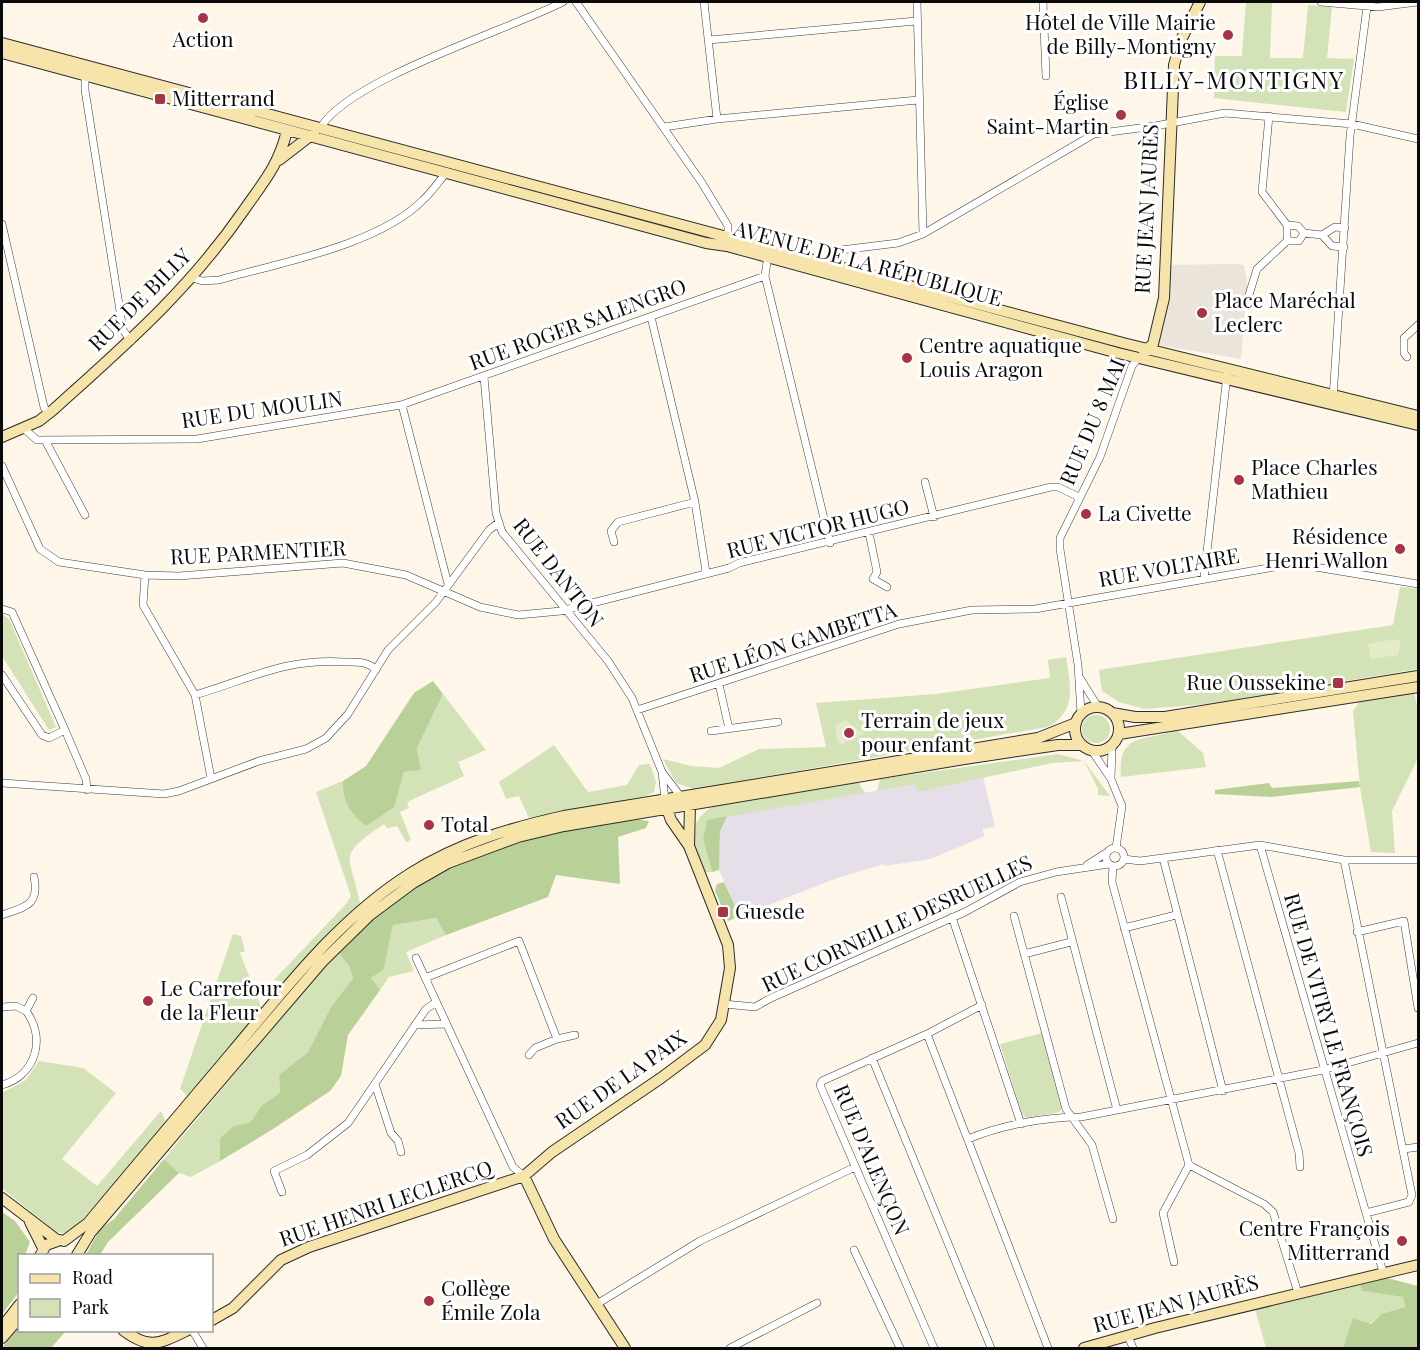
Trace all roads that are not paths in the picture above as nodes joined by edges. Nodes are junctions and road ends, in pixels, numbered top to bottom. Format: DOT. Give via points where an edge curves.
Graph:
graph roads {
  1 [pos="563,2"];
  2 [pos="576,2"];
  3 [pos="704,2"];
  4 [pos="916,2"];
  5 [pos="1043,2"];
  6 [pos="1200,2"];
  7 [pos="1322,2"];
  8 [pos="1417,2"];
  9 [pos="1367,7"];
  10 [pos="916,21"];
  11 [pos="709,40"];
  12 [pos="2,43"];
  13 [pos="2,53"];
  14 [pos="86,70"];
  15 [pos="1046,76"];
  16 [pos="918,100"];
  17 [pos="1269,117"];
  18 [pos="717,119"];
  19 [pos="1171,121"];
  20 [pos="305,123"];
  21 [pos="1352,124"];
  22 [pos="321,127"];
  23 [pos="664,127"];
  24 [pos="287,131"];
  25 [pos="310,136"];
  26 [pos="1419,139"];
  27 [pos="279,160"];
  28 [pos="447,172"];
  29 [pos="2,224"];
  30 [pos="1287,225"];
  31 [pos="1345,228"];
  32 [pos="1304,233"];
  33 [pos="923,234"];
  34 [pos="1322,235"];
  35 [pos="1287,241"];
  36 [pos="728,242"];
  37 [pos="1344,247"];
  38 [pos="769,253"];
  39 [pos="825,268"];
  40 [pos="765,276"];
  41 [pos="193,278"];
  42 [pos="1248,298"];
  43 [pos="651,317"];
  44 [pos="1419,325"];
  45 [pos="130,341"];
  46 [pos="1144,353"];
  47 [pos="1407,357"];
  48 [pos="1228,374"];
  49 [pos="484,377"];
  50 [pos="1332,400"];
  51 [pos="402,405"];
  52 [pos="48,413"];
  53 [pos="1419,416"];
  54 [pos="1419,425"];
  55 [pos="23,428"];
  56 [pos="2,437"];
  57 [pos="45,440"];
  58 [pos="2,466"];
  59 [pos="925,482"];
  60 [pos="1079,497"];
  61 [pos="695,502"];
  62 [pos="85,515"];
  63 [pos="934,517"];
  64 [pos="498,523"];
  65 [pos="869,533"];
  66 [pos="614,542"];
  67 [pos="830,543"];
  68 [pos="706,572"];
  69 [pos="146,575"];
  70 [pos="1204,578"];
  71 [pos="1419,584"];
  72 [pos="447,587"];
  73 [pos="887,587"];
  74 [pos="1068,602"];
  75 [pos="2,609"];
  76 [pos="564,609"];
  77 [pos="376,670"];
  78 [pos="2,675"];
  79 [pos="1079,675"];
  80 [pos="1419,676"];
  81 [pos="719,684"];
  82 [pos="1419,687"];
  83 [pos="195,695"];
  84 [pos="1098,707"];
  85 [pos="637,710"];
  86 [pos="1112,713"];
  87 [pos="1078,718"];
  88 [pos="778,722"];
  89 [pos="729,729"];
  90 [pos="65,730"];
  91 [pos="711,731"];
  92 [pos="1119,734"];
  93 [pos="1081,745"];
  94 [pos="1112,747"];
  95 [pos="1092,751"];
  96 [pos="662,772"];
  97 [pos="211,778"];
  98 [pos="1111,780"];
  99 [pos="2,783"];
  100 [pos="87,790"];
  101 [pos="685,801"];
  102 [pos="665,804"];
  103 [pos="1260,845"];
  104 [pos="689,846"];
  105 [pos="1116,848"];
  106 [pos="1217,850"];
  107 [pos="1106,853"];
  108 [pos="1124,858"];
  109 [pos="1163,858"];
  110 [pos="1344,860"];
  111 [pos="1419,860"];
  112 [pos="1111,865"];
  113 [pos="1085,867"];
  114 [pos="34,877"];
  115 [pos="1061,897"];
  116 [pos="2,915"];
  117 [pos="1176,915"];
  118 [pos="1014,916"];
  119 [pos="952,917"];
  120 [pos="1124,928"];
  121 [pos="1357,932"];
  122 [pos="1071,942"];
  123 [pos="1024,954"];
  124 [pos="416,958"];
  125 [pos="425,978"];
  126 [pos="33,998"];
  127 [pos="435,1003"];
  128 [pos="724,1004"];
  129 [pos="982,1005"];
  130 [pos="2,1007"];
  131 [pos="1419,1008"];
  132 [pos="26,1011"];
  133 [pos="445,1024"];
  134 [pos="415,1025"];
  135 [pos="927,1034"];
  136 [pos="575,1035"];
  137 [pos="557,1040"];
  138 [pos="1419,1043"];
  139 [pos="1383,1054"];
  140 [pos="529,1055"];
  141 [pos="872,1059"];
  142 [pos="1323,1070"];
  143 [pos="1278,1079"];
  144 [pos="375,1084"];
  145 [pos="2,1085"];
  146 [pos="1223,1091"];
  147 [pos="1170,1101"];
  148 [pos="1117,1110"];
  149 [pos="1070,1117"];
  150 [pos="1021,1124"];
  151 [pos="968,1138"];
  152 [pos="1419,1147"];
  153 [pos="1404,1149"];
  154 [pos="401,1152"];
  155 [pos="1189,1164"];
  156 [pos="855,1167"];
  157 [pos="1300,1167"];
  158 [pos="524,1176"];
  159 [pos="282,1192"];
  160 [pos="2,1198"];
  161 [pos="1366,1213"];
  162 [pos="28,1219"];
  163 [pos="1113,1219"];
  164 [pos="60,1240"];
  165 [pos="854,1250"];
  166 [pos="41,1252"];
  167 [pos="76,1254"];
  168 [pos="78,1254"];
  169 [pos="1174,1262"];
  170 [pos="1419,1265"];
  171 [pos="1383,1272"];
  172 [pos="1298,1293"];
  173 [pos="597,1304"];
  174 [pos="817,1304"];
  175 [pos="18,1307"];
  176 [pos="18,1319"];
  177 [pos="213,1319"];
  178 [pos="2,1327"];
  179 [pos="125,1332"];
  180 [pos="185,1332"];
  181 [pos="191,1332"];
  182 [pos="1128,1336"];
  183 [pos="2,1338"];
  184 [pos="145,1347"];
  185 [pos="203,1348"];
  186 [pos="625,1348"];
  187 [pos="730,1348"];
  188 [pos="900,1348"];
  189 [pos="934,1348"];
  190 [pos="991,1348"];
  191 [pos="1048,1348"];
  192 [pos="1084,1348"];
  193 [pos="1133,1348"];
  1 -- 22 [label="street" via="389,77 354,97"];
  2 -- 23 [label="street"];
  3 -- 11 [label="street"];
  4 -- 10 [label="street"];
  5 -- 15 [label="street"];
  6 -- 19 [label="main road, RUE JEAN JAURÈS" via="1176,55"];
  7 -- 9 [label="street"];
  8 -- 9 [label="street"];
  9 -- 21 [label="street"];
  10 -- 11 [label="street"];
  10 -- 16 [label="street"];
  11 -- 18 [label="street"];
  12 -- 14 [label="main road"];
  13 -- 14 [label="main road"];
  14 -- 20 [label="main road, AVENUE DE LA RÉPUBLIQUE"];
  14 -- 24 [label="main road, AVENUE DE LA RÉPUBLIQUE"];
  14 -- 45 [label="street" via="85,90 123,330"];
  16 -- 18 [label="street"];
  16 -- 33 [label="street"];
  17 -- 19 [label="street" via="1225,113"];
  17 -- 21 [label="street"];
  17 -- 30 [label="street" via="1262,192"];
  18 -- 23 [label="street"];
  19 -- 33 [label="street" via="1080,139 974,207"];
  19 -- 46 [label="main road, RUE JEAN JAURÈS" via="1164,298 1153,344"];
  20 -- 22 [label="main road, AVENUE DE LA RÉPUBLIQUE"];
  20 -- 24 [label="main road"];
  21 -- 26 [label="street"];
  21 -- 31 [label="street"];
  22 -- 25 [label="main road, RUE DE BILLY"];
  22 -- 36 [label="main road, AVENUE DE LA RÉPUBLIQUE"];
  23 -- 36 [label="street" via="728,226"];
  24 -- 25 [label="main road, AVENUE DE LA RÉPUBLIQUE"];
  24 -- 27 [label="main road, RUE DE BILLY"];
  25 -- 27 [label="main road, RUE DE BILLY"];
  25 -- 28 [label="main road, AVENUE DE LA RÉPUBLIQUE"];
  27 -- 41 [label="main road, RUE DE BILLY"];
  28 -- 36 [label="main road, AVENUE DE LA RÉPUBLIQUE" via="716,246"];
  28 -- 41 [label="street" via="423,201 379,230 333,248 219,280"];
  29 -- 52 [label="street"];
  30 -- 32 [label="street" via="1298,226"];
  30 -- 35 [label="street"];
  31 -- 34 [label="street" via="1335,227"];
  31 -- 37 [label="street"];
  32 -- 34 [label="street"];
  32 -- 35 [label="street" via="1299,241"];
  33 -- 39 [label="street" via="898,243 841,250"];
  34 -- 37 [label="street" via="1332,246"];
  35 -- 42 [label="street" via="1257,269"];
  36 -- 38 [label="main road, AVENUE DE LA RÉPUBLIQUE"];
  37 -- 50 [label="street"];
  38 -- 39 [label="main road, AVENUE DE LA RÉPUBLIQUE"];
  38 -- 40 [label="street"];
  39 -- 46 [label="main road, AVENUE DE LA RÉPUBLIQUE"];
  40 -- 43 [label="street, RUE ROGER SALENGRO"];
  40 -- 67 [label="street"];
  41 -- 45 [label="main road, RUE DE BILLY"];
  43 -- 49 [label="street, RUE ROGER SALENGRO"];
  43 -- 61 [label="street"];
  44 -- 47 [label="street" via="1404,338"];
  45 -- 52 [label="main road, RUE DE BILLY"];
  46 -- 48 [label="main road, AVENUE DE LA RÉPUBLIQUE"];
  46 -- 60 [label="street, RUE DU 8 MAI" via="1132,366 1100,457"];
  48 -- 50 [label="main road, AVENUE DE LA RÉPUBLIQUE"];
  48 -- 70 [label="street"];
  49 -- 51 [label="street, RUE ROGER SALENGRO"];
  49 -- 64 [label="street, RUE DANTON"];
  50 -- 53 [label="main road, AVENUE DE LA RÉPUBLIQUE"];
  50 -- 54 [label="main road, AVENUE DE LA RÉPUBLIQUE"];
  51 -- 57 [label="street, RUE DU MOULIN" via="197,439"];
  51 -- 72 [label="street"];
  52 -- 55 [label="main road, RUE DE BILLY"];
  55 -- 56 [label="main road, RUE DE BILLY"];
  55 -- 57 [label="street, RUE DU MOULIN" via="29,436"];
  57 -- 62 [label="street"];
  58 -- 69 [label="street, RUE PARMENTIER" via="35,541 47,556 73,565"];
  59 -- 63 [label="street"];
  60 -- 63 [label="street, RUE VICTOR HUGO" via="1051,487"];
  60 -- 74 [label="street, RUE DU 8 MAI" via="1060,538"];
  61 -- 66 [label="street" via="618,522 611,531"];
  61 -- 68 [label="street"];
  63 -- 65 [label="street, RUE VICTOR HUGO"];
  64 -- 72 [label="street"];
  64 -- 76 [label="street, RUE DANTON" via="508,542"];
  65 -- 67 [label="street, RUE VICTOR HUGO"];
  65 -- 73 [label="street" via="877,572 873,579"];
  67 -- 68 [label="street, RUE VICTOR HUGO"];
  68 -- 76 [label="street, RUE VICTOR HUGO"];
  69 -- 72 [label="street, RUE PARMENTIER" via="179,576 343,563"];
  69 -- 83 [label="street" via="143,605"];
  70 -- 71 [label="street, RUE VOLTAIRE" via="1296,566"];
  70 -- 74 [label="street, RUE VOLTAIRE"];
  72 -- 76 [label="street, RUE PARMENTIER" via="480,607 506,614"];
  72 -- 77 [label="street"];
  74 -- 79 [label="street, RUE DU 8 MAI"];
  74 -- 81 [label="street, RUE LÉON GAMBETTA" via="1035,609 972,610 899,624"];
  75 -- 90 [label="street" via="12,612"];
  76 -- 85 [label="street, RUE DANTON" via="608,662"];
  77 -- 83 [label="street" via="365,663 288,664"];
  77 -- 97 [label="street" via="337,728 315,745"];
  78 -- 90 [label="street" via="42,735 49,738"];
  79 -- 84 [label="street, RUE DU 8 MAI"];
  79 -- 87 [label="street, RUE DU 8 MAI"];
  80 -- 86 [label="main road" via="1164,717"];
  81 -- 85 [label="street, RUE LÉON GAMBETTA"];
  81 -- 89 [label="street"];
  82 -- 92 [label="main road"];
  83 -- 97 [label="street"];
  84 -- 86 [label="main road"];
  84 -- 87 [label="main road"];
  85 -- 96 [label="street, RUE DANTON"];
  86 -- 92 [label="main road" via="1119,722"];
  87 -- 93 [label="main road" via="1075,735"];
  87 -- 101 [label="main road" via="1057,732 1029,739"];
  88 -- 89 [label="street"];
  89 -- 91 [label="street"];
  90 -- 100 [label="street"];
  92 -- 94 [label="main road"];
  93 -- 95 [label="main road"];
  93 -- 101 [label="main road" via="1043,747"];
  94 -- 95 [label="main road"];
  94 -- 98 [label="street"];
  95 -- 98 [label="street"];
  96 -- 101 [label="street, RUE DANTON"];
  96 -- 102 [label="street, RUE DANTON"];
  97 -- 100 [label="street" via="164,794"];
  98 -- 105 [label="street" via="1122,806"];
  99 -- 100 [label="street"];
  101 -- 102 [label="main road"];
  101 -- 104 [label="main road"];
  102 -- 104 [label="main road"];
  102 -- 164 [label="main road" via="520,826 466,844 408,874 362,909 314,956 88,1223"];
  102 -- 168 [label="main road" via="544,830 470,853 413,883 370,915 322,962 91,1232"];
  103 -- 106 [label="street"];
  103 -- 110 [label="street"];
  103 -- 142 [label="street, RUE DE VITRY LE FRANÇOIS"];
  104 -- 128 [label="main road, RUE DE LA PAIX" via="728,945 730,968"];
  105 -- 107 [label="street"];
  105 -- 108 [label="street"];
  106 -- 109 [label="street"];
  106 -- 143 [label="street"];
  107 -- 112 [label="street"];
  107 -- 113 [label="street, RUE CORNEILLE DESRUELLES"];
  108 -- 109 [label="street"];
  108 -- 112 [label="street" via="1122,863"];
  109 -- 117 [label="street"];
  110 -- 111 [label="street"];
  110 -- 121 [label="street"];
  112 -- 113 [label="street, RUE CORNEILLE DESRUELLES"];
  112 -- 120 [label="street"];
  113 -- 119 [label="street, RUE CORNEILLE DESRUELLES" via="1020,882"];
  114 -- 116 [label="street" via="32,901"];
  115 -- 122 [label="street"];
  117 -- 120 [label="street"];
  117 -- 146 [label="street"];
  118 -- 123 [label="street"];
  119 -- 128 [label="street, RUE CORNEILLE DESRUELLES" via="755,1007"];
  119 -- 129 [label="street"];
  120 -- 147 [label="street"];
  121 -- 131 [label="street" via="1404,921"];
  121 -- 139 [label="street"];
  122 -- 123 [label="street"];
  122 -- 148 [label="street"];
  123 -- 149 [label="street"];
  124 -- 125 [label="street"];
  125 -- 127 [label="street"];
  125 -- 137 [label="street" via="519,941"];
  126 -- 132 [label="street"];
  127 -- 133 [label="street"];
  127 -- 134 [label="street"];
  128 -- 158 [label="main road, RUE DE LA PAIX" via="717,1029 705,1044"];
  129 -- 135 [label="street, RUE D'ALENÇON"];
  129 -- 150 [label="street"];
  130 -- 132 [label="street" via="16,1006"];
  132 -- 145 [label="street" via="36,1038 33,1061 24,1075"];
  133 -- 134 [label="street"];
  133 -- 158 [label="street" via="513,1167"];
  134 -- 144 [label="street"];
  135 -- 141 [label="street, RUE D'ALENÇON"];
  135 -- 151 [label="street"];
  136 -- 137 [label="street"];
  137 -- 140 [label="street" via="535,1048"];
  138 -- 139 [label="street"];
  139 -- 142 [label="street"];
  139 -- 153 [label="street"];
  141 -- 156 [label="street, RUE D'ALENÇON" via="820,1085"];
  141 -- 190 [label="street"];
  142 -- 143 [label="street"];
  142 -- 161 [label="street, RUE DE VITRY LE FRANÇOIS"];
  143 -- 146 [label="street"];
  143 -- 157 [label="street"];
  144 -- 154 [label="street"];
  144 -- 159 [label="street" via="348,1123 331,1139 274,1171"];
  146 -- 147 [label="street"];
  147 -- 148 [label="street"];
  147 -- 155 [label="street"];
  148 -- 149 [label="street"];
  149 -- 150 [label="street"];
  149 -- 163 [label="street" via="1092,1145"];
  150 -- 151 [label="street"];
  151 -- 191 [label="street"];
  152 -- 153 [label="street"];
  153 -- 161 [label="street" via="1412,1195 1409,1202"];
  155 -- 169 [label="street" via="1163,1213"];
  155 -- 172 [label="street" via="1273,1212"];
  156 -- 173 [label="street" via="700,1241"];
  156 -- 189 [label="street, RUE D'ALENÇON"];
  158 -- 173 [label="main road" via="543,1221"];
  158 -- 177 [label="main road, RUE HENRI LECLERCQ" via="309,1247 281,1260 233,1308"];
  160 -- 162 [label="main road"];
  161 -- 171 [label="street, RUE DE VITRY LE FRANÇOIS"];
  162 -- 164 [label="main road"];
  162 -- 166 [label="main road"];
  164 -- 166 [label="main road"];
  164 -- 167 [label="main road" via="72,1246"];
  165 -- 188 [label="street"];
  170 -- 171 [label="main road, RUE JEAN JAURÈS"];
  171 -- 172 [label="main road, RUE JEAN JAURÈS"];
  172 -- 182 [label="main road, RUE JEAN JAURÈS"];
  173 -- 186 [label="main road"];
  174 -- 187 [label="street"];
  175 -- 178 [label="main road"];
  176 -- 183 [label="main road"];
  179 -- 184 [label="main road"];
  180 -- 184 [label="main road"];
  181 -- 185 [label="street"];
  182 -- 192 [label="main road, RUE JEAN JAURÈS"];
  182 -- 193 [label="street"];
}
